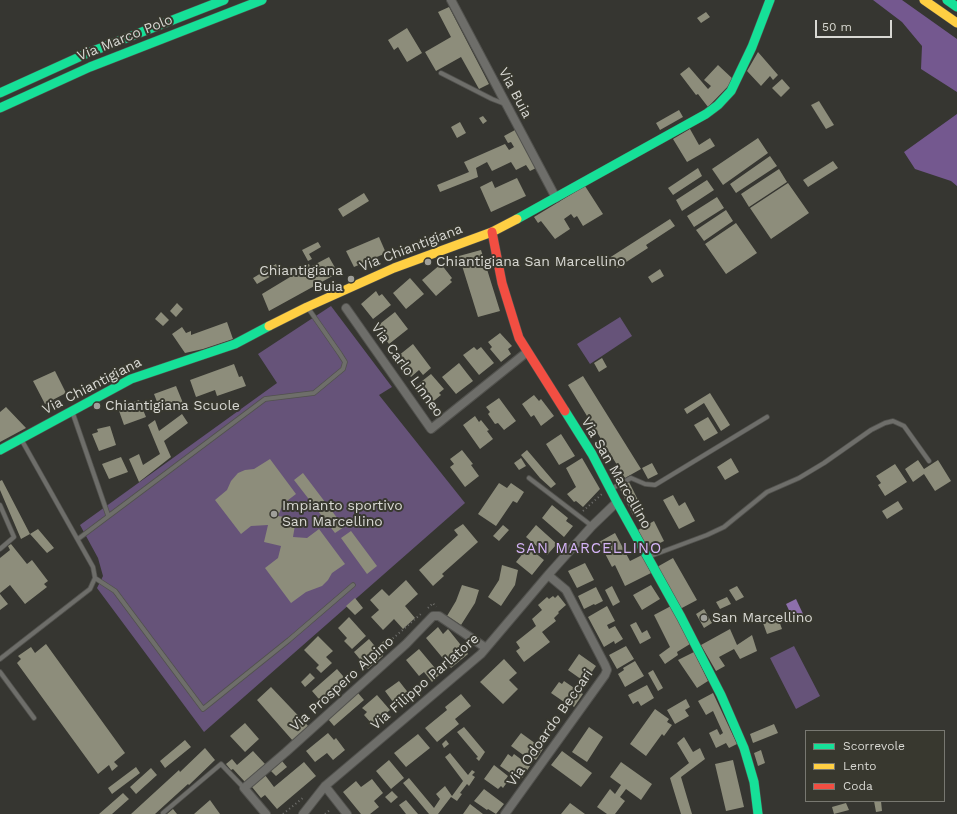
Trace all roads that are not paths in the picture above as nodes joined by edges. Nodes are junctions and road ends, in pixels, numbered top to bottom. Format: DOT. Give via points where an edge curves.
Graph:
graph roads {
  1 [pos="224,0"];
  2 [pos="262,0"];
  3 [pos="451,0"];
  4 [pos="770,0"];
  5 [pos="924,0"];
  6 [pos="947,0"];
  7 [pos="957,7"];
  8 [pos="957,23"];
  9 [pos="441,73"];
  10 [pos="0,94"];
  11 [pos="506,104"];
  12 [pos="0,108"];
  13 [pos="556,198"];
  14 [pos="492,232"];
  15 [pos="307,307"];
  16 [pos="346,308"];
  17 [pos="527,352"];
  18 [pos="72,411"];
  19 [pos="767,417"];
  20 [pos="20,439"];
  21 [pos="0,450"];
  22 [pos="928,461"];
  23 [pos="529,478"];
  24 [pos="608,490"];
  25 [pos="617,502"];
  26 [pos="0,505"];
  27 [pos="108,515"];
  28 [pos="592,526"];
  29 [pos="78,539"];
  30 [pos="0,549"];
  31 [pos="648,557"];
  32 [pos="548,575"];
  33 [pos="95,578"];
  34 [pos="353,585"];
  35 [pos="486,648"];
  36 [pos="0,658"];
  37 [pos="0,672"];
  38 [pos="34,718"];
  39 [pos="325,786"];
  40 [pos="244,788"];
  41 [pos="163,813"];
  42 [pos="266,814"];
  43 [pos="303,814"];
  44 [pos="346,814"];
  45 [pos="505,814"];
  46 [pos="758,814"];
  1 -- 10 [label="main road, Via Marco Polo" via="88,53"];
  2 -- 12 [label="main road, Via Marco Polo" via="90,67"];
  3 -- 11 [label="street, Via Buia"];
  4 -- 13 [label="main road, Via Chiantigiana" via="739,75 731,91 718,105"];
  5 -- 8 [label="main road"];
  6 -- 7 [label="main road"];
  9 -- 11 [label="lane"];
  11 -- 13 [label="street, Via Buia"];
  13 -- 14 [label="main road, Via Chiantigiana"];
  14 -- 15 [label="main road, Via Chiantigiana" via="394,268"];
  14 -- 17 [label="main road, Via San Marcellino" via="513,322"];
  15 -- 18 [label="main road, Via Chiantigiana" via="235,344 152,370"];
  15 -- 27 [label="lane" via="345,362 343,369 314,393 265,399"];
  16 -- 17 [label="street, Via Carlo Linneo" via="431,430"];
  17 -- 24 [label="main road, Via San Marcellino" via="592,454"];
  18 -- 20 [label="main road, Via Chiantigiana"];
  18 -- 27 [label="lane"];
  19 -- 24 [label="lane" via="655,485 631,478"];
  20 -- 21 [label="main road, Via Chiantigiana"];
  20 -- 29 [label="lane"];
  22 -- 31 [label="lane" via="904,426 893,421 885,423 799,478 767,492 724,527"];
  23 -- 28 [label="lane"];
  24 -- 25 [label="main road, Via San Marcellino"];
  25 -- 28 [label="street, Via Filippo Parlatore"];
  25 -- 31 [label="main road, Via San Marcellino"];
  26 -- 30 [label="lane" via="14,537"];
  27 -- 29 [label="lane"];
  28 -- 32 [label="street, Via Filippo Parlatore"];
  29 -- 33 [label="lane" via="93,567"];
  31 -- 46 [label="main road, Via San Marcellino" via="737,729 751,771"];
  32 -- 35 [label="street, Via Filippo Parlatore"];
  32 -- 45 [label="street, Via Odoardo Beccari" via="566,590 607,670"];
  33 -- 34 [label="lane" via="115,591 203,709"];
  33 -- 36 [label="lane" via="90,589"];
  35 -- 39 [label="street, Via Filippo Parlatore"];
  35 -- 40 [label="street, Via Prospero Alpino" via="439,616 433,616 406,644"];
  37 -- 38 [label="lane"];
  39 -- 43 [label="street, Via Filippo Parlatore"];
  39 -- 44 [label="street"];
  40 -- 41 [label="lane" via="221,764"];
  40 -- 42 [label="street"];
}
